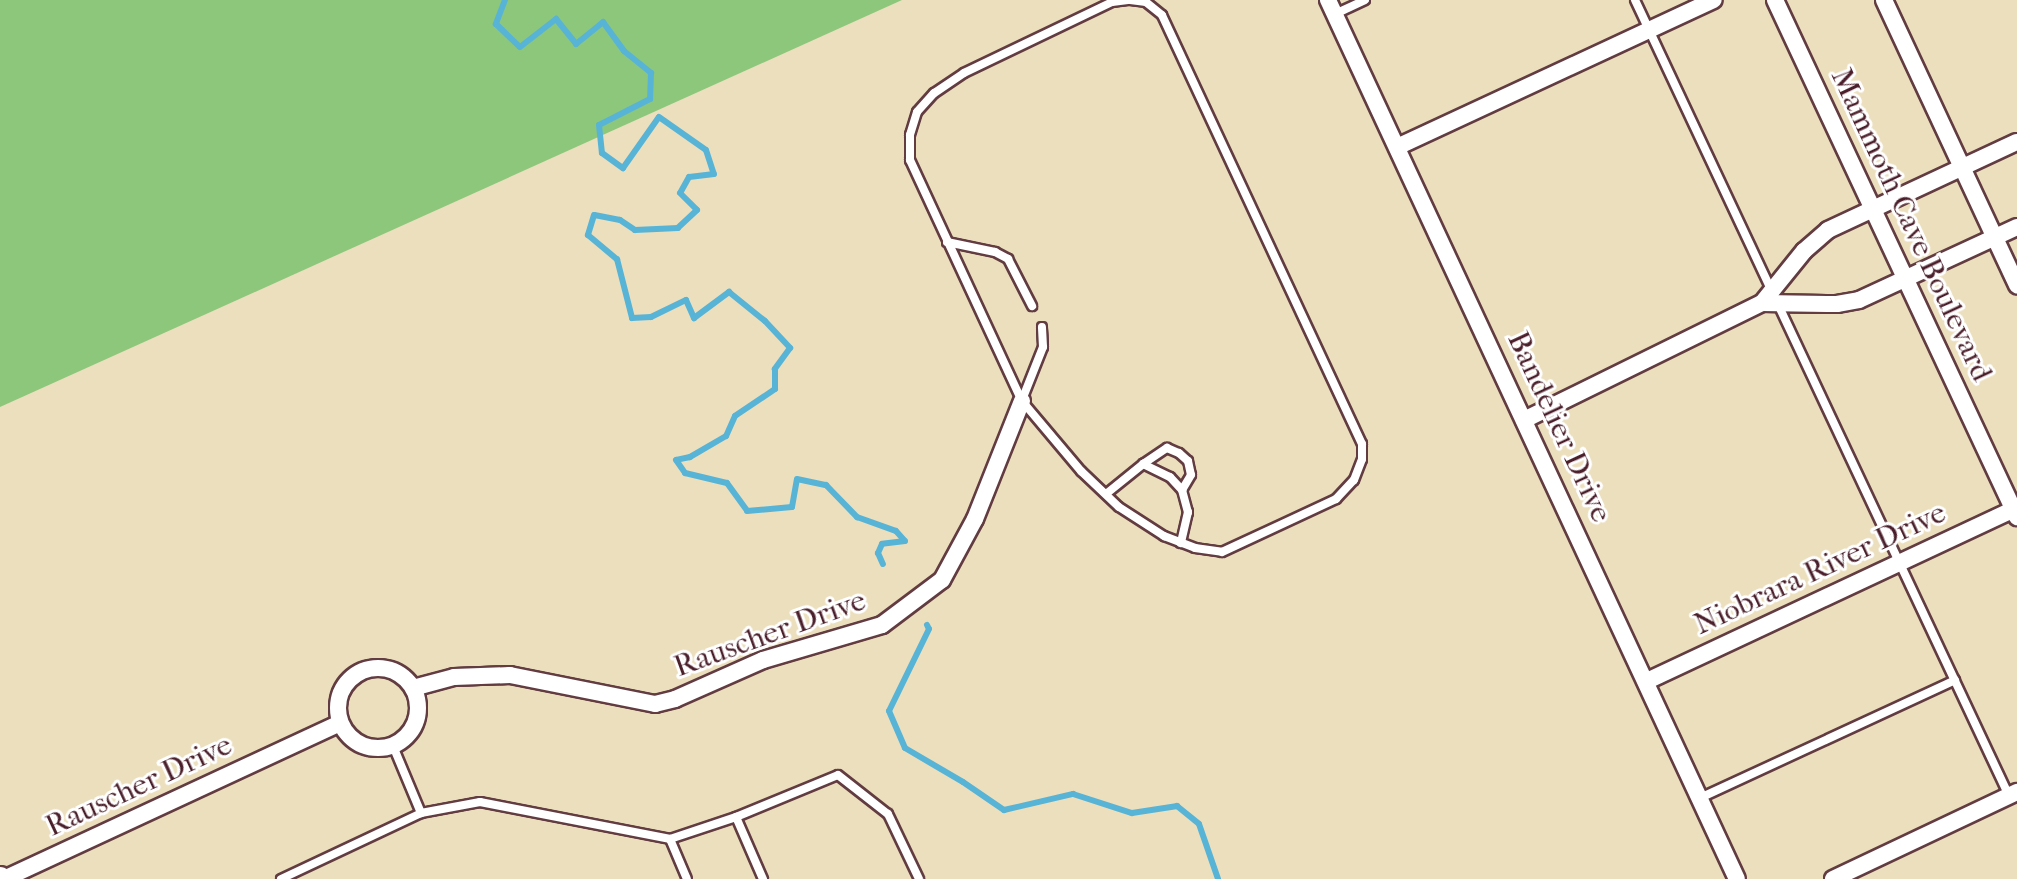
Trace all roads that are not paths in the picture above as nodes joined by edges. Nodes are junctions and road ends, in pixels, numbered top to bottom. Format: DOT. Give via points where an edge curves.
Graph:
graph roads {
  1 [pos="1129,0"];
  2 [pos="1365,0"];
  3 [pos="1635,0"];
  4 [pos="1713,0"];
  5 [pos="1775,0"];
  6 [pos="1884,0"];
  7 [pos="1331,7"];
  8 [pos="1649,30"];
  9 [pos="2017,142"];
  10 [pos="1397,147"];
  11 [pos="1962,167"];
  12 [pos="1873,209"];
  13 [pos="2017,227"];
  14 [pos="1995,237"];
  15 [pos="947,242"];
  16 [pos="1905,279"];
  17 [pos="2017,285"];
  18 [pos="1770,300"];
  19 [pos="1032,306"];
  20 [pos="1042,327"];
  21 [pos="1022,401"];
  22 [pos="1524,420"];
  23 [pos="1143,464"];
  24 [pos="1182,490"];
  25 [pos="1106,494"];
  26 [pos="2016,512"];
  27 [pos="1181,543"];
  28 [pos="1901,563"];
  29 [pos="1955,680"];
  30 [pos="1647,681"];
  31 [pos="413,688"];
  32 [pos="340,723"];
  33 [pos="393,746"];
  34 [pos="2013,794"];
  35 [pos="1700,798"];
  36 [pos="421,813"];
  37 [pos="736,817"];
  38 [pos="670,839"];
  39 [pos="2,879"];
  40 [pos="281,879"];
  41 [pos="687,879"];
  42 [pos="763,879"];
  43 [pos="919,879"];
  44 [pos="1737,879"];
  45 [pos="1833,879"];
  1 -- 15 [label="lane" via="1112,2 964,73 917,112 910,160"];
  1 -- 27 [label="lane" via="1146,2 1162,15 1362,444 1354,480 1336,499 1222,552"];
  2 -- 7 [label="lane"];
  3 -- 8 [label="lane"];
  4 -- 8 [label="street"];
  5 -- 12 [label="street, Mammoth Cave Boulevard"];
  6 -- 11 [label="street"];
  7 -- 10 [label="street, Bandelier Drive"];
  8 -- 10 [label="street"];
  8 -- 18 [label="lane"];
  9 -- 11 [label="street"];
  10 -- 22 [label="street, Bandelier Drive"];
  11 -- 12 [label="street"];
  11 -- 14 [label="street"];
  12 -- 16 [label="street, Mammoth Cave Boulevard"];
  12 -- 18 [label="street" via="1818,236"];
  13 -- 14 [label="street"];
  14 -- 16 [label="street"];
  14 -- 17 [label="street"];
  15 -- 19 [label="lane" via="1008,259"];
  15 -- 21 [label="lane"];
  16 -- 18 [label="street" via="1851,302"];
  16 -- 26 [label="street, Mammoth Cave Boulevard"];
  18 -- 22 [label="street"];
  18 -- 28 [label="lane"];
  20 -- 21 [label="lane" via="1043,347"];
  21 -- 25 [label="lane"];
  21 -- 31 [label="street, Rauscher Drive" via="975,519 942,580 882,625 763,660 655,704 510,675 454,677"];
  22 -- 30 [label="street, Bandelier Drive"];
  23 -- 24 [label="lane" via="1170,477"];
  23 -- 24 [label="lane" via="1167,448 1179,453 1188,461 1191,475"];
  23 -- 25 [label="lane"];
  24 -- 27 [label="lane" via="1188,512"];
  25 -- 27 [label="lane"];
  26 -- 28 [label="street, Niobrara River Drive"];
  28 -- 29 [label="lane"];
  28 -- 30 [label="street, Niobrara River Drive"];
  29 -- 34 [label="lane"];
  29 -- 35 [label="lane"];
  30 -- 35 [label="street, Bandelier Drive"];
  31 -- 32 [label="street" via="393,671 380,668 355,675 340,697"];
  31 -- 33 [label="street" via="418,701 414,727"];
  32 -- 33 [label="street" via="357,743"];
  32 -- 39 [label="street, Rauscher Drive"];
  33 -- 36 [label="lane"];
  34 -- 45 [label="street"];
  35 -- 44 [label="street, Bandelier Drive"];
  36 -- 38 [label="lane" via="480,802"];
  36 -- 40 [label="lane"];
  37 -- 38 [label="lane"];
  37 -- 42 [label="lane"];
  37 -- 43 [label="lane" via="838,775 888,814"];
  38 -- 41 [label="lane"];
}
